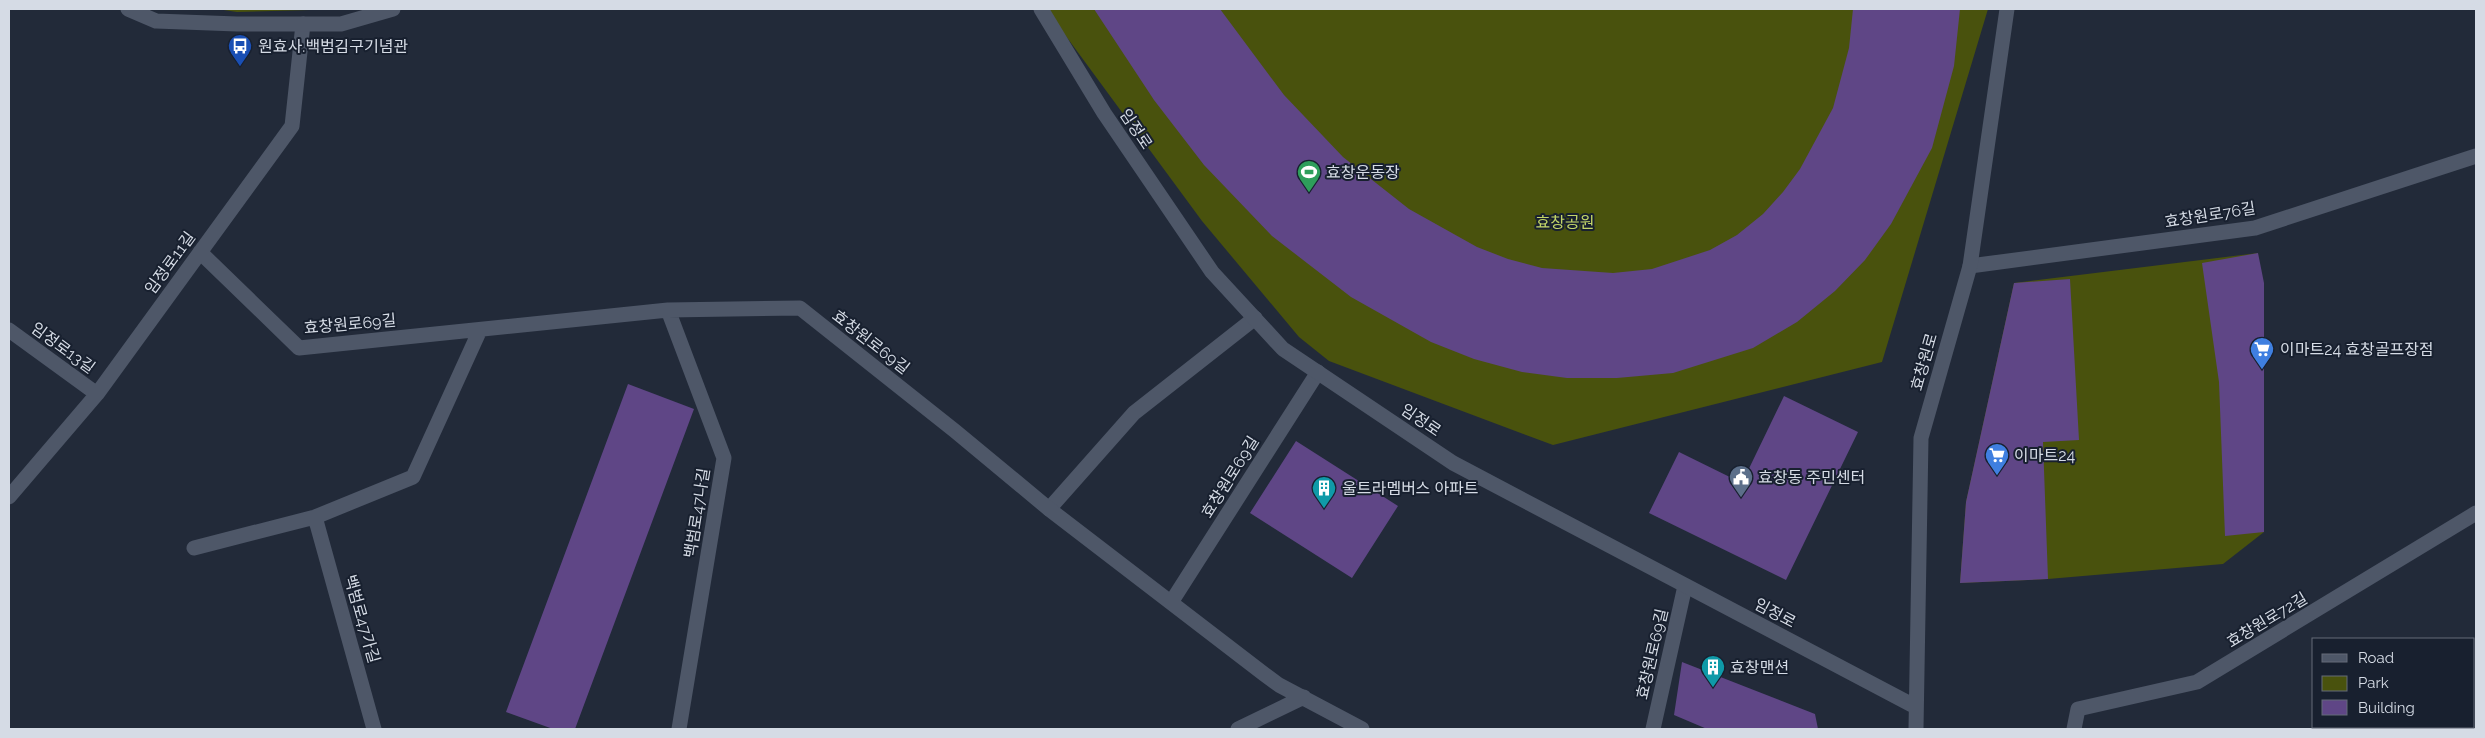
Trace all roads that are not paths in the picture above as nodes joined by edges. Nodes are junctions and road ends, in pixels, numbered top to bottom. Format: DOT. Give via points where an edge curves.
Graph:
graph roads {
  1 [pos="128,9"];
  2 [pos="393,9"];
  3 [pos="1041,9"];
  4 [pos="2007,9"];
  5 [pos="303,24"];
  6 [pos="2476,156"];
  7 [pos="200,252"];
  8 [pos="1970,266"];
  9 [pos="668,310"];
  10 [pos="1255,318"];
  11 [pos="9,330"];
  12 [pos="480,330"];
  13 [pos="1318,372"];
  14 [pos="97,394"];
  15 [pos="9,497"];
  16 [pos="1049,509"];
  17 [pos="2476,513"];
  18 [pos="315,517"];
  19 [pos="194,548"];
  20 [pos="1685,586"];
  21 [pos="1172,601"];
  22 [pos="1304,697"];
  23 [pos="1916,707"];
  24 [pos="374,729"];
  25 [pos="679,729"];
  26 [pos="1238,729"];
  27 [pos="1362,729"];
  28 [pos="1653,729"];
  29 [pos="1916,729"];
  30 [pos="2074,729"];
  1 -- 5 [label="street" via="156,21"];
  2 -- 5 [label="street" via="341,24"];
  3 -- 10 [label="street, 임정로" via="1104,113 1212,272"];
  4 -- 8 [label="street, 효창원로"];
  5 -- 7 [label="street, 임정로11길" via="292,126"];
  6 -- 8 [label="street, 효창원로76길" via="2255,228"];
  7 -- 12 [label="street, 효창원로69길" via="300,348"];
  7 -- 14 [label="street, 임정로11길"];
  8 -- 23 [label="street, 효창원로" via="1921,438"];
  9 -- 12 [label="street, 효창원로69길"];
  9 -- 16 [label="street, 효창원로69길" via="800,308"];
  9 -- 25 [label="street, 백범로47나길" via="724,458"];
  10 -- 13 [label="street, 임정로" via="1283,349"];
  10 -- 16 [label="street" via="1134,413"];
  11 -- 14 [label="street, 임정로13길"];
  12 -- 18 [label="street" via="413,477"];
  13 -- 20 [label="street, 임정로" via="1453,463"];
  13 -- 21 [label="street, 효창원로69길"];
  14 -- 15 [label="street, 임정로11길"];
  16 -- 21 [label="street, 효창원로69길"];
  17 -- 30 [label="street, 효창원로72길" via="2197,682 2078,709"];
  18 -- 19 [label="street"];
  18 -- 24 [label="street, 백범로47가길"];
  20 -- 23 [label="street, 임정로"];
  20 -- 28 [label="street, 효창원로69길"];
  21 -- 22 [label="street, 효창원로69길" via="1278,685"];
  22 -- 26 [label="street"];
  22 -- 27 [label="street, 효창원로69길"];
  23 -- 29 [label="street, 효창원로"];
}
